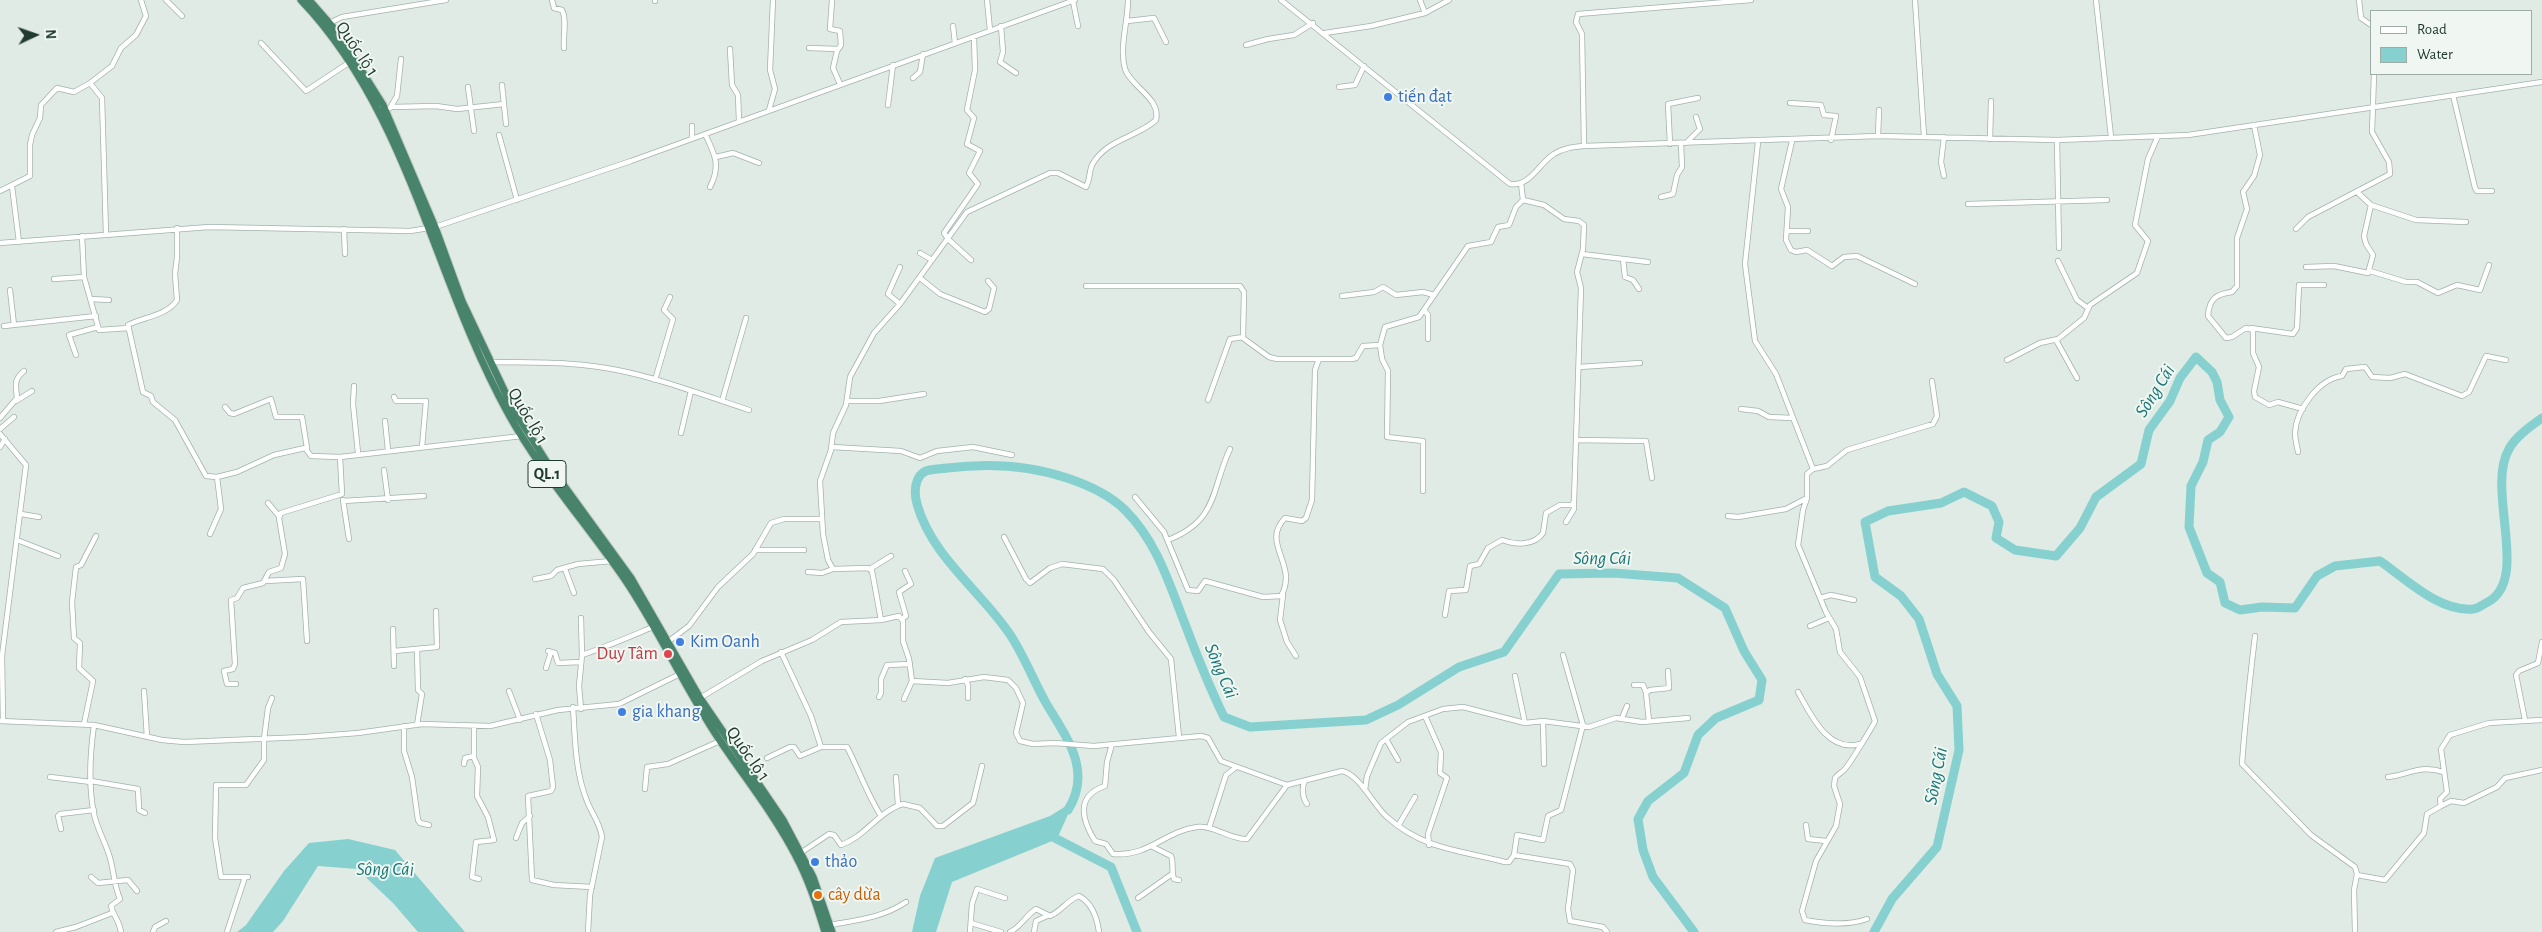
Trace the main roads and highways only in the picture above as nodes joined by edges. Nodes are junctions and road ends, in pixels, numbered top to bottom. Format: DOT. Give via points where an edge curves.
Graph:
graph roads {
  1 [pos="300,0"];
  2 [pos="309,0"];
  3 [pos="431,228"];
  4 [pos="682,673"];
  5 [pos="831,928"];
  6 [pos="825,932"];
  1 -- 3 [label="highway, Quốc lộ 1 / QL.1" via="350,62 389,133"];
  2 -- 3 [label="highway, Quốc lộ 1 / QL.1" via="359,64 388,110"];
  3 -- 4 [label="highway, Quốc lộ 1 / QL.1" via="489,362 533,442 631,578 668,641"];
  3 -- 4 [label="highway, Quốc lộ 1 / QL.1" via="474,346 522,436 612,561"];
  4 -- 5 [label="highway, Quốc lộ 1 / QL.1" via="802,852"];
  4 -- 6 [label="highway, Quốc lộ 1 / QL.1" via="720,741 797,857"];
}
